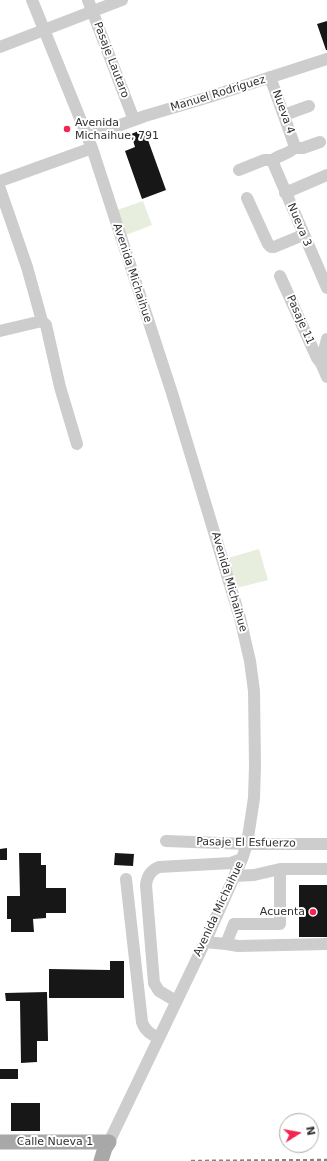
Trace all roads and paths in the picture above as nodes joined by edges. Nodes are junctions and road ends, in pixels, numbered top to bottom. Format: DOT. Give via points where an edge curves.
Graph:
graph roads {
  1 [pos="32,0"];
  2 [pos="122,0"];
  3 [pos="90,6"];
  4 [pos="44,30"];
  5 [pos="0,47"];
  6 [pos="326,63"];
  7 [pos="270,77"];
  8 [pos="309,106"];
  9 [pos="284,114"];
  10 [pos="134,120"];
  11 [pos="89,142"];
  12 [pos="320,142"];
  13 [pos="294,148"];
  14 [pos="273,160"];
  15 [pos="239,170"];
  16 [pos="327,175"];
  17 [pos="0,181"];
  18 [pos="0,189"];
  19 [pos="285,192"];
  20 [pos="247,198"];
  21 [pos="303,235"];
  22 [pos="280,276"];
  23 [pos="327,288"];
  24 [pos="42,321"];
  25 [pos="0,331"];
  26 [pos="327,339"];
  27 [pos="321,363"];
  28 [pos="327,377"];
  29 [pos="77,444"];
  30 [pos="166,841"];
  31 [pos="247,844"];
  32 [pos="327,844"];
  33 [pos="242,859"];
  34 [pos="280,869"];
  35 [pos="327,869"];
  36 [pos="235,876"];
  37 [pos="126,879"];
  38 [pos="205,942"];
  39 [pos="226,944"];
  40 [pos="327,944"];
  41 [pos="176,1001"];
  42 [pos="158,1038"];
  43 [pos="0,1142"];
  44 [pos="110,1142"];
  45 [pos="101,1161"];
  1 -- 4 [label="street, Avenida Michaihue"];
  2 -- 3 [label="street"];
  3 -- 4 [label="street"];
  3 -- 10 [label="street, Pasaje Lautaro"];
  4 -- 5 [label="street"];
  4 -- 11 [label="street, Avenida Michaihue"];
  6 -- 7 [label="street, Manuel Rodríguez"];
  7 -- 9 [label="street, Nueva 4"];
  7 -- 10 [label="street, Manuel Rodríguez"];
  8 -- 9 [label="street"];
  9 -- 13 [label="street, Nueva 4"];
  10 -- 11 [label="street, Manuel Rodríguez"];
  11 -- 17 [label="street, Manuel Rodríguez"];
  11 -- 31 [label="street, Avenida Michaihue" via="172,393 244,633 251,669 254,706 255,782"];
  12 -- 13 [label="street" via="303,148"];
  13 -- 14 [label="street"];
  14 -- 15 [label="street" via="264,160"];
  14 -- 19 [label="street, Nueva 3"];
  16 -- 19 [label="street"];
  18 -- 24 [label="street"];
  19 -- 21 [label="street, Nueva 3"];
  20 -- 21 [label="street" via="271,247"];
  21 -- 23 [label="street, Nueva 3"];
  22 -- 27 [label="street, Pasaje 11"];
  24 -- 25 [label="street"];
  24 -- 29 [label="street" via="46,325 60,387"];
  26 -- 27 [label="street"];
  27 -- 28 [label="street, Pasaje 11"];
  30 -- 31 [label="street, Pasaje El Esfuerzo"];
  31 -- 32 [label="street, Pasaje El Esfuerzo"];
  31 -- 33 [label="street, Avenida Michaihue"];
  33 -- 36 [label="street, Avenida Michaihue"];
  33 -- 41 [label="street" via="231,863 160,867 148,876 146,885 154,983 159,991"];
  34 -- 35 [label="street"];
  34 -- 36 [label="street"];
  34 -- 39 [label="street" via="280,924 234,924"];
  36 -- 38 [label="street, Avenida Michaihue"];
  37 -- 42 [label="street" via="142,1022 144,1027"];
  38 -- 39 [label="street"];
  38 -- 41 [label="street, Avenida Michaihue"];
  39 -- 40 [label="street"];
  41 -- 42 [label="street, Avenida Michaihue"];
  42 -- 44 [label="street, Avenida Michaihue"];
  43 -- 44 [label="main road, Calle Nueva 1"];
  44 -- 45 [label="main road, Avenida Michaihue"];
}
